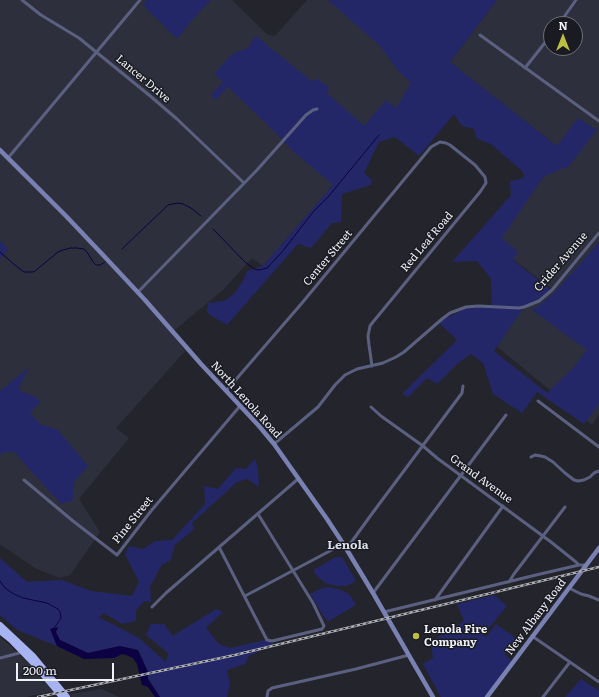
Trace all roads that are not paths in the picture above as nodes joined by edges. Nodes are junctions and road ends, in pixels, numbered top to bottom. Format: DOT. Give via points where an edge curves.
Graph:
graph roads {
  1 [pos="22,0"];
  2 [pos="140,0"];
  3 [pos="576,0"];
  4 [pos="565,16"];
  5 [pos="480,35"];
  6 [pos="543,46"];
  7 [pos="96,52"];
  8 [pos="526,68"];
  9 [pos="317,109"];
  10 [pos="599,121"];
  11 [pos="446,143"];
  12 [pos="0,150"];
  13 [pos="8,158"];
  14 [pos="244,184"];
  15 [pos="599,232"];
  16 [pos="138,292"];
  17 [pos="372,366"];
  18 [pos="463,386"];
  19 [pos="226,391"];
  20 [pos="538,401"];
  21 [pos="240,406"];
  22 [pos="371,407"];
  23 [pos="506,415"];
  24 [pos="274,444"];
  25 [pos="422,446"];
  26 [pos="599,447"];
  27 [pos="531,457"];
  28 [pos="599,471"];
  29 [pos="461,475"];
  30 [pos="298,479"];
  31 [pos="24,480"];
  32 [pos="503,506"];
  33 [pos="565,507"];
  34 [pos="258,514"];
  35 [pos="543,536"];
  36 [pos="344,546"];
  37 [pos="219,547"];
  38 [pos="599,548"];
  39 [pos="579,565"];
  40 [pos="586,565"];
  41 [pos="293,570"];
  42 [pos="509,582"];
  43 [pos="569,588"];
  44 [pos="373,593"];
  45 [pos="245,596"];
  46 [pos="434,600"];
  47 [pos="599,600"];
  48 [pos="152,607"];
  49 [pos="384,612"];
  50 [pos="0,625"];
  51 [pos="0,631"];
  52 [pos="532,636"];
  53 [pos="23,652"];
  54 [pos="409,655"];
  55 [pos="0,658"];
  56 [pos="570,662"];
  57 [pos="599,682"];
  58 [pos="62,697"];
  59 [pos="67,697"];
  60 [pos="267,697"];
  61 [pos="433,697"];
  62 [pos="486,697"];
  63 [pos="543,697"];
  1 -- 7 [label="street, Lancer Drive" via="41,15 76,35"];
  2 -- 7 [label="street"];
  3 -- 4 [label="street"];
  5 -- 8 [label="street"];
  6 -- 8 [label="street"];
  7 -- 13 [label="street"];
  7 -- 14 [label="street, Lancer Drive" via="170,112"];
  8 -- 10 [label="street"];
  9 -- 14 [label="street" via="306,115"];
  11 -- 17 [label="street, Red Leaf Road" via="476,165 485,177 486,183 370,326 368,345"];
  11 -- 19 [label="street, Center Street" via="436,143 422,158"];
  12 -- 13 [label="main road, North Lenola Road"];
  13 -- 16 [label="main road, North Lenola Road" via="79,228"];
  14 -- 16 [label="street"];
  15 -- 17 [label="street, Crider Avenue" via="552,290 539,301 519,308 478,306 455,311 400,354"];
  16 -- 19 [label="main road, North Lenola Road"];
  17 -- 24 [label="street, Crider Avenue" via="352,371 342,378 318,407"];
  18 -- 25 [label="street" via="462,393"];
  19 -- 21 [label="main road, North Lenola Road"];
  20 -- 26 [label="street"];
  21 -- 24 [label="main road, North Lenola Road"];
  21 -- 31 [label="street, Pine Street" via="117,555"];
  22 -- 25 [label="street, Grand Avenue"];
  23 -- 29 [label="street"];
  24 -- 30 [label="main road, North Lenola Road"];
  25 -- 29 [label="street, Grand Avenue"];
  25 -- 36 [label="street" via="350,544"];
  27 -- 28 [label="street" via="545,457 578,481"];
  29 -- 32 [label="street, Grand Avenue"];
  29 -- 44 [label="street"];
  30 -- 34 [label="street"];
  30 -- 36 [label="main road, North Lenola Road"];
  32 -- 35 [label="street, Grand Avenue"];
  32 -- 46 [label="street"];
  33 -- 35 [label="street"];
  34 -- 37 [label="street"];
  34 -- 41 [label="street"];
  35 -- 39 [label="street, Grand Avenue"];
  35 -- 42 [label="street"];
  36 -- 41 [label="street"];
  36 -- 44 [label="main road, North Lenola Road"];
  37 -- 45 [label="street"];
  37 -- 48 [label="street"];
  38 -- 40 [label="main road, New Albany Road"];
  39 -- 40 [label="street"];
  39 -- 42 [label="street"];
  40 -- 43 [label="main road, New Albany Road"];
  41 -- 45 [label="street"];
  41 -- 45 [label="street" via="313,603 324,626 322,629 267,640"];
  42 -- 46 [label="street"];
  43 -- 47 [label="street"];
  43 -- 52 [label="main road, New Albany Road"];
  44 -- 49 [label="main road, North Lenola Road"];
  46 -- 49 [label="street"];
  49 -- 54 [label="main road, North Lenola Road"];
  50 -- 59 [label="highway" via="33,656"];
  51 -- 53 [label="highway"];
  52 -- 56 [label="street"];
  52 -- 62 [label="main road, New Albany Road"];
  53 -- 55 [label="street"];
  53 -- 58 [label="highway"];
  54 -- 60 [label="street" via="278,686 269,690"];
  54 -- 61 [label="main road, North Lenola Road"];
  56 -- 57 [label="street"];
  56 -- 63 [label="street"];
}
